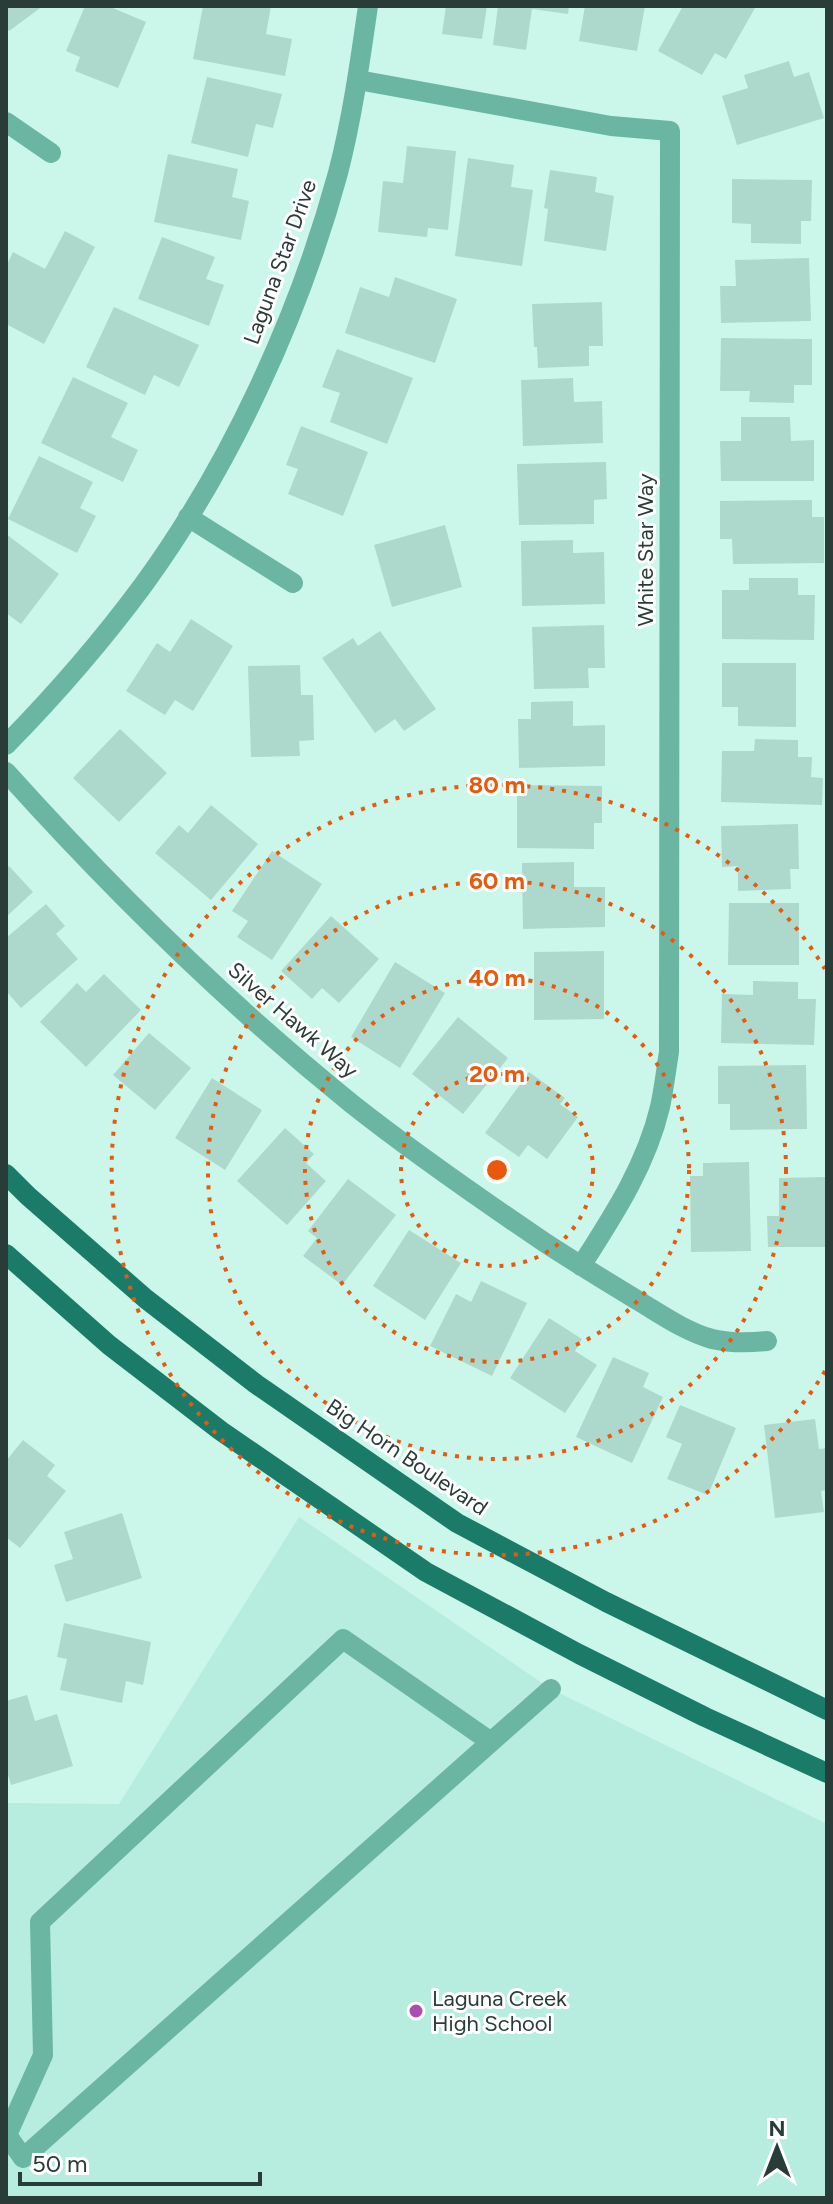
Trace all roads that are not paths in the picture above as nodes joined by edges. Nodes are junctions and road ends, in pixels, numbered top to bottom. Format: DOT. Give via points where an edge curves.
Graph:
graph roads {
  1 [pos="368,6"];
  2 [pos="358,80"];
  3 [pos="6,122"];
  4 [pos="51,153"];
  5 [pos="188,517"];
  6 [pos="293,583"];
  7 [pos="6,745"];
  8 [pos="6,772"];
  9 [pos="6,1174"];
  10 [pos="6,1254"];
  11 [pos="581,1266"];
  12 [pos="767,1341"];
  13 [pos="551,1689"];
  14 [pos="827,1710"];
  15 [pos="491,1742"];
  16 [pos="827,1773"];
  17 [pos="10,2150"];
  1 -- 2 [label="street, Laguna Star Drive"];
  2 -- 5 [label="street, Laguna Star Drive" via="338,172 291,315 247,413"];
  2 -- 11 [label="street, White Star Way" via="611,126 670,131 669,1052 660,1106 639,1167"];
  3 -- 4 [label="street"];
  5 -- 6 [label="street"];
  5 -- 7 [label="street, Laguna Star Drive" via="91,651"];
  8 -- 11 [label="street, Silver Hawk Way" via="165,939 248,1015 401,1141"];
  9 -- 14 [label="main road, Big Horn Boulevard" via="146,1299 256,1384 457,1523"];
  10 -- 16 [label="main road" via="109,1345 221,1431 426,1572 593,1661"];
  11 -- 12 [label="street, Silver Hawk Way" via="687,1330 714,1339"];
  13 -- 15 [label="street"];
  15 -- 17 [label="street" via="23,2158"];
  15 -- 17 [label="street" via="343,1639 40,1922 43,2055 7,2135"];
}
